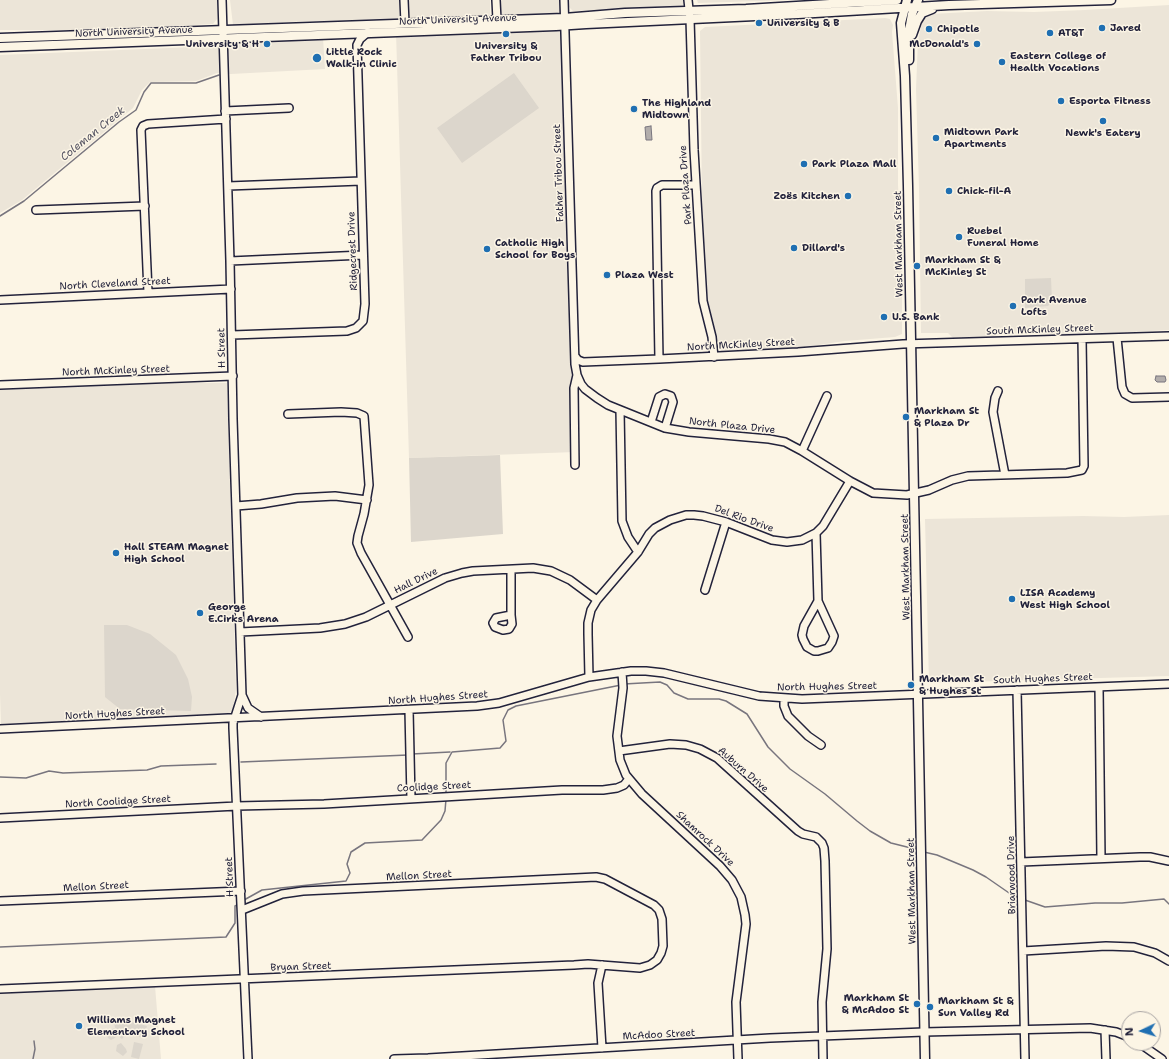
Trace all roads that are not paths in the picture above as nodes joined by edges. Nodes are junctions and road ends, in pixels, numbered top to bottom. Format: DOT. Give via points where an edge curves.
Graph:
graph roads {
  1 [pos="222,0"];
  2 [pos="404,0"];
  3 [pos="496,0"];
  4 [pos="564,0"];
  5 [pos="688,0"];
  6 [pos="897,0"];
  7 [pos="907,0"];
  8 [pos="1111,0"];
  9 [pos="917,4"];
  10 [pos="944,6"];
  11 [pos="905,8"];
  12 [pos="690,15"];
  13 [pos="497,20"];
  14 [pos="564,22"];
  15 [pos="405,23"];
  16 [pos="223,30"];
  17 [pos="368,32"];
  18 [pos="343,33"];
  19 [pos="0,38"];
  20 [pos="224,39"];
  21 [pos="357,45"];
  22 [pos="0,47"];
  23 [pos="909,48"];
  24 [pos="905,76"];
  25 [pos="290,108"];
  26 [pos="225,111"];
  27 [pos="226,119"];
  28 [pos="361,181"];
  29 [pos="696,185"];
  30 [pos="228,186"];
  31 [pos="145,206"];
  32 [pos="36,210"];
  33 [pos="363,256"];
  34 [pos="230,261"];
  35 [pos="231,289"];
  36 [pos="148,292"];
  37 [pos="0,300"];
  38 [pos="232,335"];
  39 [pos="1169,336"];
  40 [pos="1117,338"];
  41 [pos="1082,339"];
  42 [pos="911,344"];
  43 [pos="575,356"];
  44 [pos="714,357"];
  45 [pos="659,359"];
  46 [pos="577,374"];
  47 [pos="233,376"];
  48 [pos="0,385"];
  49 [pos="998,391"];
  50 [pos="827,396"];
  51 [pos="1169,397"];
  52 [pos="620,410"];
  53 [pos="288,414"];
  54 [pos="651,422"];
  55 [pos="665,428"];
  56 [pos="802,451"];
  57 [pos="575,465"];
  58 [pos="1005,475"];
  59 [pos="850,481"];
  60 [pos="914,493"];
  61 [pos="366,500"];
  62 [pos="236,506"];
  63 [pos="726,522"];
  64 [pos="816,533"];
  65 [pos="638,552"];
  66 [pos="510,570"];
  67 [pos="705,590"];
  68 [pos="597,600"];
  69 [pos="818,601"];
  70 [pos="390,605"];
  71 [pos="511,615"];
  72 [pos="240,632"];
  73 [pos="408,637"];
  74 [pos="622,672"];
  75 [pos="589,677"];
  76 [pos="1169,684"];
  77 [pos="1099,687"];
  78 [pos="1018,690"];
  79 [pos="918,694"];
  80 [pos="242,695"];
  81 [pos="784,698"];
  82 [pos="409,710"];
  83 [pos="260,717"];
  84 [pos="235,719"];
  85 [pos="0,730"];
  86 [pos="821,745"];
  87 [pos="619,751"];
  88 [pos="628,780"];
  89 [pos="411,799"];
  90 [pos="237,806"];
  91 [pos="0,818"];
  92 [pos="1101,858"];
  93 [pos="1169,861"];
  94 [pos="1021,862"];
  95 [pos="601,878"];
  96 [pos="241,893"];
  97 [pos="0,902"];
  98 [pos="242,908"];
  99 [pos="1023,950"];
  100 [pos="1169,961"];
  101 [pos="602,966"];
  102 [pos="245,979"];
  103 [pos="0,989"];
  104 [pos="1025,1030"];
  105 [pos="1105,1030"];
  106 [pos="924,1032"];
  107 [pos="1121,1035"];
  108 [pos="823,1036"];
  109 [pos="738,1041"];
  110 [pos="602,1048"];
  111 [pos="1150,1051"];
  112 [pos="248,1059"];
  113 [pos="394,1059"];
  114 [pos="428,1059"];
  115 [pos="738,1059"];
  116 [pos="823,1059"];
  117 [pos="925,1059"];
  118 [pos="1025,1059"];
  119 [pos="1106,1059"];
  120 [pos="1162,1059"];
  1 -- 16 [label="street, H Street"];
  2 -- 15 [label="street"];
  3 -- 13 [label="street"];
  4 -- 14 [label="street, Father Tribou Street"];
  5 -- 12 [label="street, Park Plaza Drive"];
  6 -- 12 [label="main road, North University Avenue"];
  7 -- 11 [label="main road, West Markham Street"];
  8 -- 10 [label="main road"];
  9 -- 10 [label="main road, North University Avenue"];
  9 -- 11 [label="main road, North University Avenue"];
  9 -- 23 [label="main road, West Markham Street" via="912,14"];
  10 -- 23 [label="main road" via="922,13 916,21"];
  11 -- 12 [label="main road, North University Avenue"];
  11 -- 24 [label="main road, West Markham Street" via="901,23"];
  12 -- 14 [label="main road, North University Avenue"];
  12 -- 29 [label="street, Park Plaza Drive"];
  13 -- 14 [label="main road, North University Avenue"];
  13 -- 15 [label="main road, North University Avenue"];
  14 -- 17 [label="main road, North University Avenue"];
  14 -- 43 [label="street, Father Tribou Street"];
  15 -- 16 [label="main road, North University Avenue"];
  16 -- 19 [label="main road, North University Avenue"];
  16 -- 20 [label="street, H Street"];
  17 -- 18 [label="main road, North University Avenue"];
  17 -- 21 [label="street" via="360,38"];
  18 -- 20 [label="main road, North University Avenue"];
  18 -- 21 [label="street"];
  20 -- 22 [label="main road, North University Avenue"];
  20 -- 26 [label="street, H Street"];
  21 -- 28 [label="street, Ridgecrest Drive"];
  23 -- 24 [label="main road, West Markham Street" via="909,65"];
  24 -- 42 [label="main road, West Markham Street"];
  25 -- 26 [label="street"];
  26 -- 27 [label="street, H Street"];
  27 -- 30 [label="street, H Street"];
  27 -- 31 [label="street" via="143,126 140,133"];
  28 -- 30 [label="street"];
  28 -- 33 [label="street, Ridgecrest Drive"];
  29 -- 44 [label="street, Park Plaza Drive" via="703,301"];
  29 -- 45 [label="street" via="659,186 656,192"];
  30 -- 34 [label="street, H Street"];
  31 -- 32 [label="street"];
  31 -- 36 [label="street"];
  33 -- 34 [label="street"];
  33 -- 38 [label="street, Ridgecrest Drive" via="365,312 363,321 356,328 342,332"];
  34 -- 35 [label="street, H Street"];
  35 -- 36 [label="street, North Cleveland Street"];
  35 -- 38 [label="street, H Street"];
  36 -- 37 [label="street, North Cleveland Street"];
  38 -- 47 [label="street, H Street"];
  39 -- 40 [label="street, South McKinley Street"];
  40 -- 41 [label="street, South McKinley Street"];
  40 -- 51 [label="street" via="1125,394 1132,398"];
  41 -- 42 [label="street, South McKinley Street"];
  41 -- 58 [label="street, North Plaza Drive" via="1083,469 1067,473"];
  42 -- 44 [label="street, North McKinley Street"];
  42 -- 60 [label="main road, West Markham Street"];
  43 -- 45 [label="street, North McKinley Street" via="583,362"];
  43 -- 46 [label="street, Father Tribou Street"];
  44 -- 45 [label="street, North McKinley Street"];
  46 -- 52 [label="street, North Plaza Drive" via="581,384 591,394"];
  46 -- 57 [label="street" via="574,388"];
  47 -- 48 [label="street, North McKinley Street"];
  47 -- 62 [label="street, H Street"];
  49 -- 58 [label="street" via="994,398 993,412"];
  50 -- 56 [label="street"];
  52 -- 54 [label="street, North Plaza Drive"];
  52 -- 65 [label="street" via="622,520 628,537"];
  53 -- 61 [label="street" via="341,412 364,416 369,485"];
  54 -- 55 [label="street, North Plaza Drive"];
  54 -- 55 [label="street" via="659,397 665,394 671,396 673,402"];
  55 -- 56 [label="street, North Plaza Drive" via="776,440"];
  56 -- 59 [label="street, North Plaza Drive"];
  58 -- 60 [label="street, North Plaza Drive" via="960,478"];
  59 -- 60 [label="street, North Plaza Drive" via="873,494"];
  59 -- 64 [label="street, Del Rio Drive" via="828,519"];
  60 -- 79 [label="main road, West Markham Street"];
  61 -- 62 [label="street" via="335,496"];
  61 -- 70 [label="street" via="357,543"];
  62 -- 72 [label="street, H Street"];
  63 -- 64 [label="street, Del Rio Drive" via="779,542 802,540"];
  63 -- 65 [label="street, Del Rio Drive" via="694,515 670,520 649,534"];
  63 -- 67 [label="street"];
  64 -- 69 [label="street"];
  65 -- 68 [label="street, Del Rio Drive"];
  66 -- 68 [label="street, Hall Drive" via="533,568 556,573"];
  66 -- 70 [label="street, Hall Drive" via="453,575"];
  66 -- 71 [label="street"];
  68 -- 75 [label="street, Del Rio Drive" via="588,623"];
  69 -- 69 [label="street" via="804,626 802,635 807,647 814,651 828,648 834,636"];
  70 -- 72 [label="street, Hall Drive" via="360,620 345,624"];
  70 -- 73 [label="street"];
  72 -- 80 [label="street, H Street"];
  74 -- 75 [label="street, North Hughes Street"];
  74 -- 81 [label="street, North Hughes Street" via="654,672 759,696"];
  74 -- 87 [label="street, Shamrock Drive" via="623,685 617,736"];
  75 -- 82 [label="street, North Hughes Street" via="492,705"];
  76 -- 77 [label="street, South Hughes Street"];
  77 -- 78 [label="street, South Hughes Street"];
  77 -- 92 [label="street"];
  78 -- 79 [label="street, South Hughes Street"];
  78 -- 94 [label="street, Briarwood Drive"];
  79 -- 81 [label="street, North Hughes Street"];
  79 -- 106 [label="main road, West Markham Street"];
  80 -- 83 [label="street" via="248,708"];
  80 -- 84 [label="street, H Street"];
  81 -- 86 [label="street" via="788,716"];
  82 -- 83 [label="street, North Hughes Street"];
  82 -- 89 [label="street"];
  83 -- 84 [label="street, North Hughes Street"];
  84 -- 85 [label="street, North Hughes Street"];
  84 -- 90 [label="street, H Street" via="233,728"];
  87 -- 88 [label="street, Shamrock Drive"];
  87 -- 108 [label="street, Auburn Drive" via="670,744 700,749 717,758 798,831 819,839 824,848 827,943 822,996"];
  88 -- 89 [label="street, Coolidge Street" via="624,785 613,789"];
  88 -- 109 [label="street, Shamrock Drive" via="720,866 732,880 741,897 746,924 737,995"];
  89 -- 90 [label="street, Coolidge Street"];
  90 -- 91 [label="street, North Coolidge Street"];
  90 -- 96 [label="street, H Street"];
  92 -- 93 [label="street" via="1150,857"];
  92 -- 94 [label="street"];
  94 -- 99 [label="street, Briarwood Drive"];
  95 -- 98 [label="street, Mellon Street" via="303,891 282,894"];
  95 -- 101 [label="street, Bryan Street" via="654,905 661,914 664,934 661,953 650,966"];
  96 -- 97 [label="street, Mellon Street"];
  96 -- 98 [label="street, H Street"];
  98 -- 102 [label="street, H Street"];
  99 -- 100 [label="street" via="1134,947 1155,953"];
  99 -- 104 [label="street, Briarwood Drive"];
  101 -- 102 [label="street, Bryan Street" via="574,965"];
  101 -- 110 [label="street" via="598,983"];
  102 -- 103 [label="street, Bryan Street"];
  102 -- 112 [label="street, H Street"];
  104 -- 105 [label="street, McAdoo Street"];
  104 -- 106 [label="street, McAdoo Street"];
  104 -- 118 [label="street, Briarwood Drive"];
  105 -- 107 [label="street, McAdoo Street"];
  105 -- 119 [label="street"];
  106 -- 108 [label="street, McAdoo Street"];
  106 -- 117 [label="main road, West Markham Street"];
  108 -- 109 [label="street, McAdoo Street"];
  108 -- 116 [label="street"];
  109 -- 110 [label="street, McAdoo Street"];
  109 -- 115 [label="street, Shamrock Drive"];
  110 -- 114 [label="street, McAdoo Street"];
  111 -- 120 [label="street"];
  113 -- 114 [label="street, McAdoo Street"];
}
